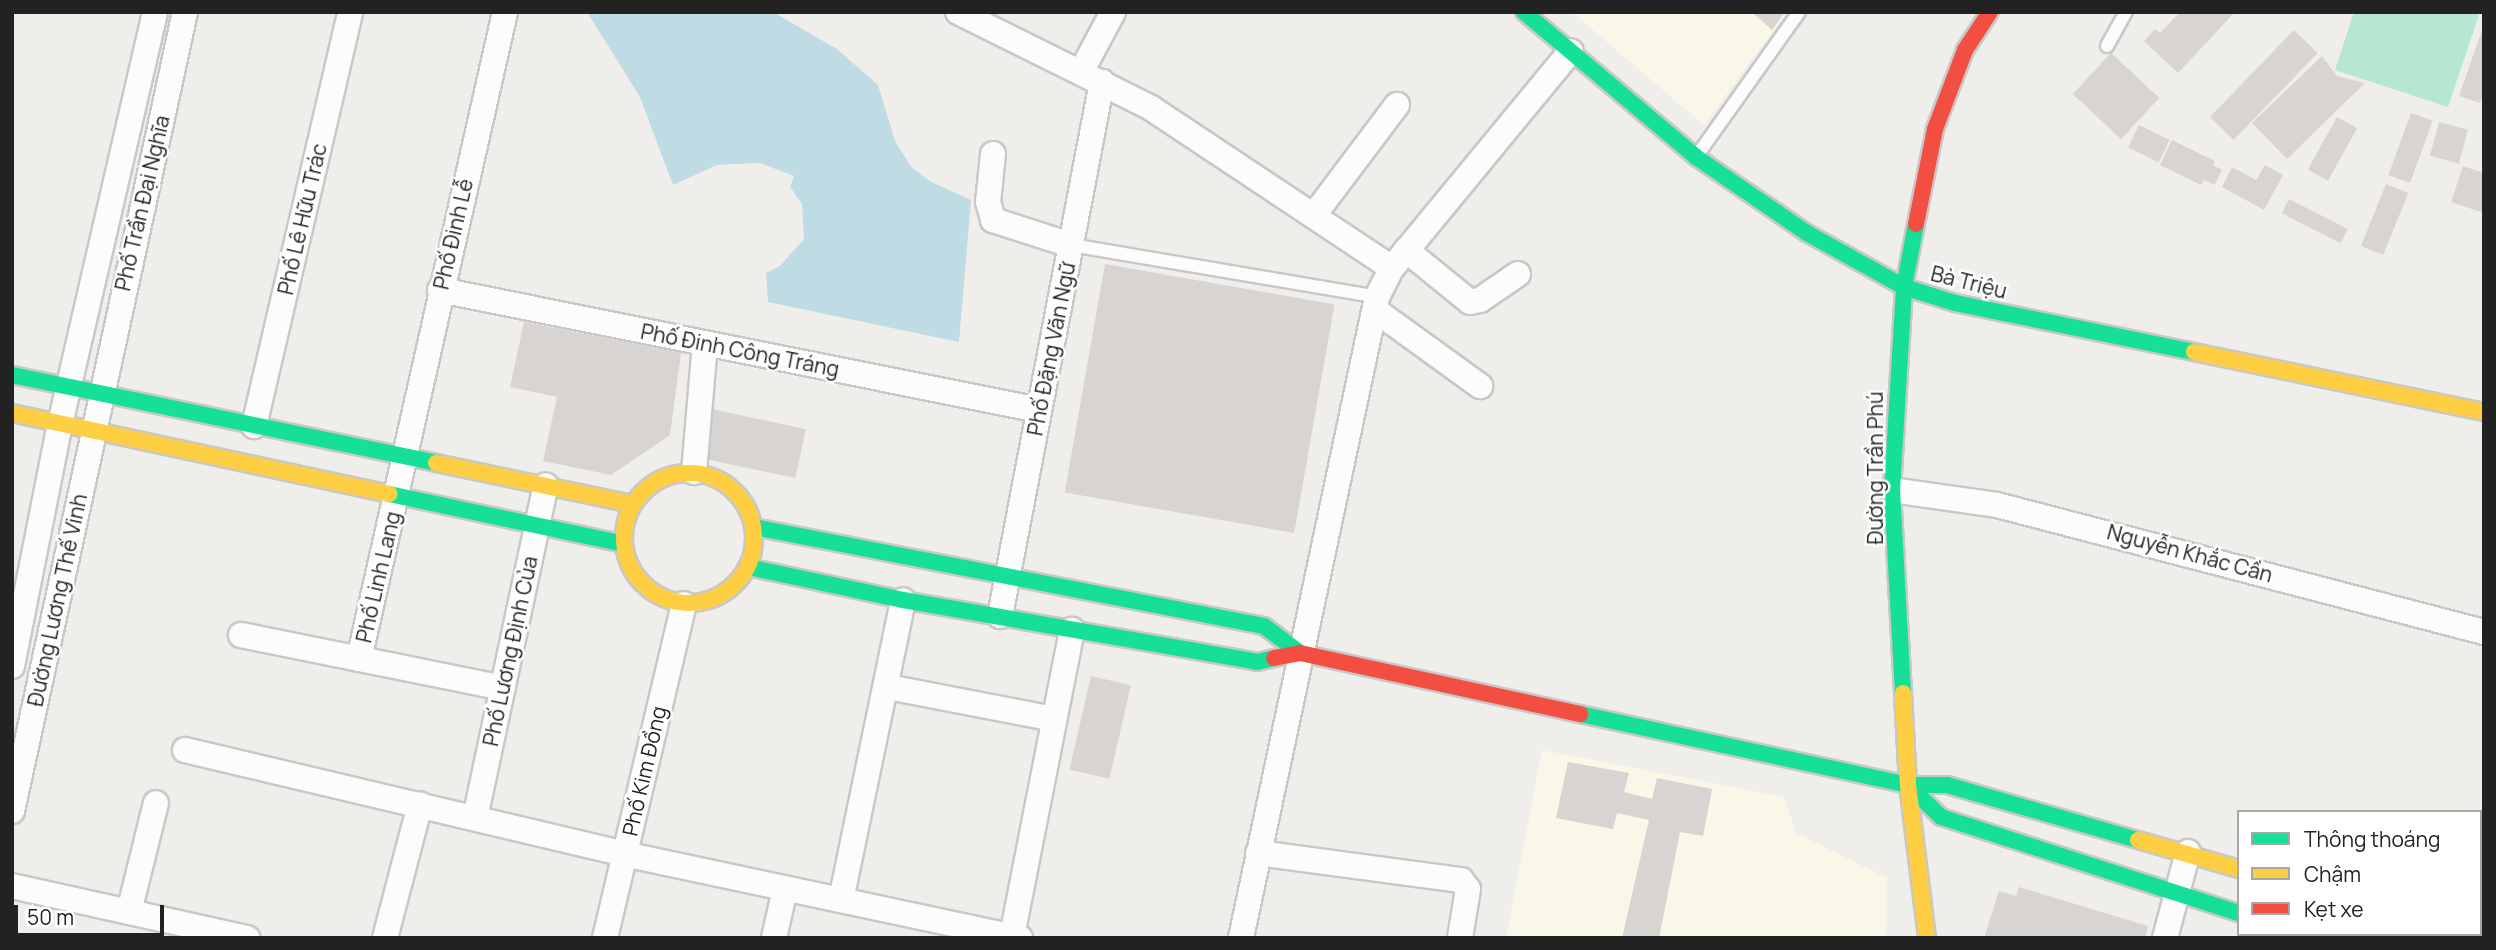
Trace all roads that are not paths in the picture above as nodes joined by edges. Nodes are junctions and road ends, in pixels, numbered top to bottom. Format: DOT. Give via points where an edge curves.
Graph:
graph roads {
  1 [pos="155,12"];
  2 [pos="184,12"];
  3 [pos="350,12"];
  4 [pos="505,12"];
  5 [pos="958,12"];
  6 [pos="1114,12"];
  7 [pos="1524,12"];
  8 [pos="1799,12"];
  9 [pos="1990,12"];
  10 [pos="2126,12"];
  11 [pos="2107,46"];
  12 [pos="1571,51"];
  13 [pos="1092,77"];
  14 [pos="1397,105"];
  15 [pos="993,153"];
  16 [pos="1696,157"];
  17 [pos="1314,215"];
  18 [pos="1071,245"];
  19 [pos="1399,259"];
  20 [pos="1518,274"];
  21 [pos="1904,287"];
  22 [pos="440,290"];
  23 [pos="1376,304"];
  24 [pos="705,344"];
  25 [pos="12,376"];
  26 [pos="1480,386"];
  27 [pos="68,388"];
  28 [pos="99,394"];
  29 [pos="1039,410"];
  30 [pos="2484,412"];
  31 [pos="12,413"];
  32 [pos="60,424"];
  33 [pos="91,430"];
  34 [pos="251,446"];
  35 [pos="405,457"];
  36 [pos="694,472"];
  37 [pos="546,485"];
  38 [pos="1892,489"];
  39 [pos="397,494"];
  40 [pos="633,504"];
  41 [pos="537,524"];
  42 [pos="754,527"];
  43 [pos="624,544"];
  44 [pos="748,567"];
  45 [pos="1007,577"];
  46 [pos="27,594"];
  47 [pos="59,600"];
  48 [pos="903,600"];
  49 [pos="684,604"];
  50 [pos="1000,616"];
  51 [pos="1158,624"];
  52 [pos="1072,630"];
  53 [pos="2484,632"];
  54 [pos="241,635"];
  55 [pos="1300,653"];
  56 [pos="359,659"];
  57 [pos="12,666"];
  58 [pos="888,687"];
  59 [pos="503,688"];
  60 [pos="1054,719"];
  61 [pos="185,750"];
  62 [pos="1908,785"];
  63 [pos="156,803"];
  64 [pos="420,805"];
  65 [pos="12,811"];
  66 [pos="475,818"];
  67 [pos="2188,852"];
  68 [pos="1258,853"];
  69 [pos="624,854"];
  70 [pos="2237,868"];
  71 [pos="12,886"];
  72 [pos="785,889"];
  73 [pos="2177,895"];
  74 [pos="841,900"];
  75 [pos="129,912"];
  76 [pos="2237,912"];
  77 [pos="1016,937"];
  78 [pos="247,938"];
  79 [pos="385,938"];
  80 [pos="605,938"];
  81 [pos="774,938"];
  82 [pos="1241,938"];
  83 [pos="1461,938"];
  84 [pos="1927,938"];
  85 [pos="2165,938"];
  1 -- 27 [label="street, Phố Trần Đại Nghĩa"];
  2 -- 28 [label="street, Phố Trần Đại Nghĩa"];
  3 -- 34 [label="street, Phố Lê Hữu Trác"];
  4 -- 22 [label="street, Phố Đinh Lễ"];
  5 -- 13 [label="street"];
  6 -- 13 [label="street, Phố Đặng Văn Ngữ"];
  7 -- 12 [label="street, Bà Triệu"];
  8 -- 16 [label="lane"];
  9 -- 21 [label="street, Đường Trần Phú" via="1965,50 1935,129"];
  10 -- 11 [label="lane"];
  12 -- 16 [label="street, Bà Triệu"];
  12 -- 19 [label="street"];
  13 -- 17 [label="street" via="1151,108"];
  13 -- 18 [label="street, Phố Đặng Văn Ngữ"];
  14 -- 17 [label="street"];
  15 -- 18 [label="street" via="988,202 993,219"];
  16 -- 21 [label="street, Bà Triệu" via="1807,233"];
  17 -- 19 [label="street"];
  18 -- 23 [label="lane"];
  18 -- 29 [label="street, Phố Đặng Văn Ngữ"];
  19 -- 20 [label="street" via="1470,302"];
  19 -- 23 [label="street"];
  21 -- 30 [label="street, Bà Triệu" via="1955,303"];
  21 -- 38 [label="street, Đường Trần Phú"];
  22 -- 24 [label="street, Phố Đinh Công Tráng"];
  22 -- 35 [label="street, Phố Đinh Lễ"];
  23 -- 26 [label="street"];
  23 -- 55 [label="street"];
  24 -- 29 [label="street, Phố Đinh Công Tráng"];
  24 -- 36 [label="street"];
  25 -- 27 [label="street"];
  27 -- 28 [label="street"];
  27 -- 32 [label="street, Phố Trần Đại Nghĩa"];
  28 -- 33 [label="street, Phố Trần Đại Nghĩa"];
  28 -- 34 [label="street"];
  29 -- 45 [label="street, Phố Đặng Văn Ngữ"];
  31 -- 32 [label="street"];
  32 -- 33 [label="street"];
  32 -- 46 [label="street, Đường Lương Thế Vinh"];
  33 -- 34 [label="street"];
  33 -- 47 [label="street, Đường Lương Thế Vinh"];
  34 -- 35 [label="street"];
  34 -- 39 [label="street"];
  35 -- 37 [label="street"];
  35 -- 39 [label="street, Phố Đinh Lễ"];
  36 -- 40 [label="street" via="659,480"];
  36 -- 42 [label="street" via="715,477 734,489 747,506"];
  37 -- 40 [label="street"];
  37 -- 41 [label="street, Phố Lương Định Của"];
  38 -- 53 [label="street, Nguyễn Khắc Cần" via="1997,505"];
  38 -- 62 [label="street, Đường Trần Phú"];
  39 -- 41 [label="street"];
  39 -- 56 [label="street, Phố Linh Lang"];
  40 -- 43 [label="street"];
  41 -- 43 [label="street"];
  41 -- 59 [label="street, Phố Lương Định Của"];
  42 -- 44 [label="street"];
  42 -- 45 [label="street"];
  43 -- 49 [label="street" via="628,562 650,591"];
  44 -- 48 [label="street"];
  44 -- 49 [label="street" via="722,596"];
  45 -- 50 [label="street, Phố Đặng Văn Ngữ"];
  45 -- 51 [label="street"];
  46 -- 47 [label="street"];
  46 -- 57 [label="street, Đường Lương Thế Vinh"];
  47 -- 65 [label="street, Đường Lương Thế Vinh"];
  48 -- 50 [label="street"];
  48 -- 58 [label="street"];
  49 -- 69 [label="street, Phố Kim Đồng"];
  50 -- 52 [label="street"];
  51 -- 52 [label="street"];
  51 -- 55 [label="street" via="1257,662"];
  51 -- 55 [label="street" via="1264,626"];
  52 -- 60 [label="street"];
  54 -- 56 [label="street, Phố Linh Lang"];
  55 -- 62 [label="street"];
  55 -- 68 [label="street"];
  56 -- 59 [label="street, Phố Linh Lang"];
  58 -- 60 [label="street"];
  58 -- 74 [label="street"];
  59 -- 66 [label="street, Phố Lương Định Của"];
  60 -- 77 [label="street"];
  61 -- 64 [label="street"];
  62 -- 67 [label="street" via="1947,785"];
  62 -- 73 [label="street" via="1941,817"];
  62 -- 84 [label="street, Đường Trần Phú"];
  63 -- 75 [label="street"];
  64 -- 66 [label="street"];
  64 -- 79 [label="street"];
  66 -- 69 [label="street"];
  67 -- 70 [label="street"];
  67 -- 73 [label="street"];
  68 -- 82 [label="street"];
  68 -- 83 [label="street" via="1461,880 1468,889"];
  69 -- 72 [label="street"];
  69 -- 80 [label="street, Phố Kim Đồng"];
  71 -- 75 [label="street"];
  72 -- 74 [label="street"];
  72 -- 81 [label="street"];
  73 -- 76 [label="street"];
  73 -- 85 [label="street"];
  74 -- 77 [label="street"];
  75 -- 78 [label="street"];
}
